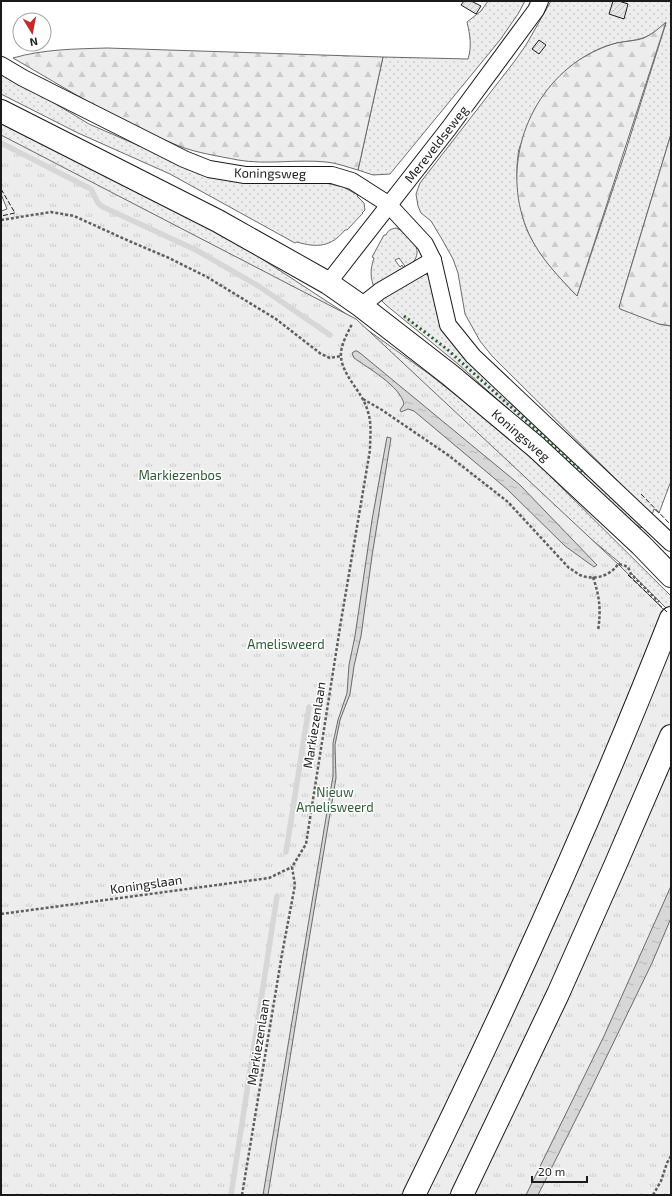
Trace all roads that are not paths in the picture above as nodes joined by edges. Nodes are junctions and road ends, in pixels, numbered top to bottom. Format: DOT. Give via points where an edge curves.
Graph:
graph roads {
  1 [pos="540,1"];
  2 [pos="1,65"];
  3 [pos="1,111"];
  4 [pos="388,204"];
  5 [pos="433,260"];
  6 [pos="328,283"];
  7 [pos="361,306"];
  8 [pos="671,543"];
  9 [pos="671,576"];
  10 [pos="666,611"];
  11 [pos="671,736"];
  12 [pos="414,1195"];
  13 [pos="462,1195"];
  1 -- 4 [label="street, Mereveldseweg" via="449,128"];
  2 -- 4 [label="street, Koningsweg" via="30,82 209,169 245,175 332,175 352,181"];
  3 -- 6 [label="main road, Koningsweg" via="218,221"];
  4 -- 5 [label="street, Koningsweg" via="425,244"];
  4 -- 6 [label="street, Mereveldseweg"];
  5 -- 7 [label="street" via="380,290"];
  5 -- 8 [label="street, Koningsweg" via="448,325 473,356"];
  6 -- 7 [label="main road, Koningsweg"];
  7 -- 9 [label="main road, Koningsweg" via="450,375 536,447"];
  10 -- 12 [label="main road" via="594,805 511,992"];
  11 -- 13 [label="main road" via="558,994"];
}
